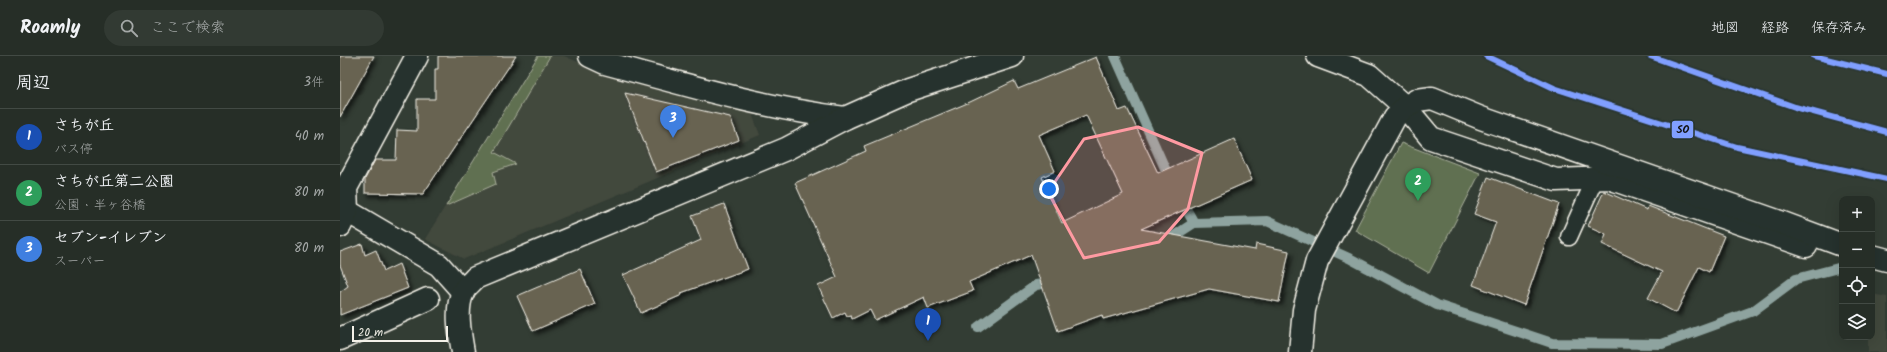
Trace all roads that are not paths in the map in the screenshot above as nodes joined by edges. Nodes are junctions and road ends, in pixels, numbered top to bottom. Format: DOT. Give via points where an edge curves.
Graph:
graph roads {
  1 [pos="417,56"];
  2 [pos="590,56"];
  3 [pos="1012,56"];
  4 [pos="1318,56"];
  5 [pos="1405,107"];
  6 [pos="844,118"];
  7 [pos="1595,179"];
  8 [pos="343,218"];
  9 [pos="1569,238"];
  10 [pos="1839,244"];
  11 [pos="1806,246"];
  12 [pos="1875,257"];
  13 [pos="1887,260"];
  14 [pos="463,292"];
  15 [pos="428,299"];
  16 [pos="340,339"];
  17 [pos="464,352"];
  18 [pos="1300,352"];
  1 -- 8 [label="street" via="346,188"];
  2 -- 6 [label="street" via="605,63 720,94 800,112"];
  3 -- 6 [label="street" via="908,90"];
  4 -- 5 [label="street" via="1369,75"];
  5 -- 7 [label="street" via="1431,138 1556,180"];
  5 -- 10 [label="street" via="1417,100 1432,98"];
  5 -- 18 [label="street" via="1395,117 1317,261 1304,310"];
  6 -- 14 [label="street" via="786,149 475,278"];
  7 -- 9 [label="lane"];
  7 -- 11 [label="street" via="1609,178"];
  8 -- 14 [label="street" via="439,265"];
  12 -- 13 [label="street"];
  14 -- 17 [label="street" via="460,336"];
  15 -- 16 [label="street"];
}
